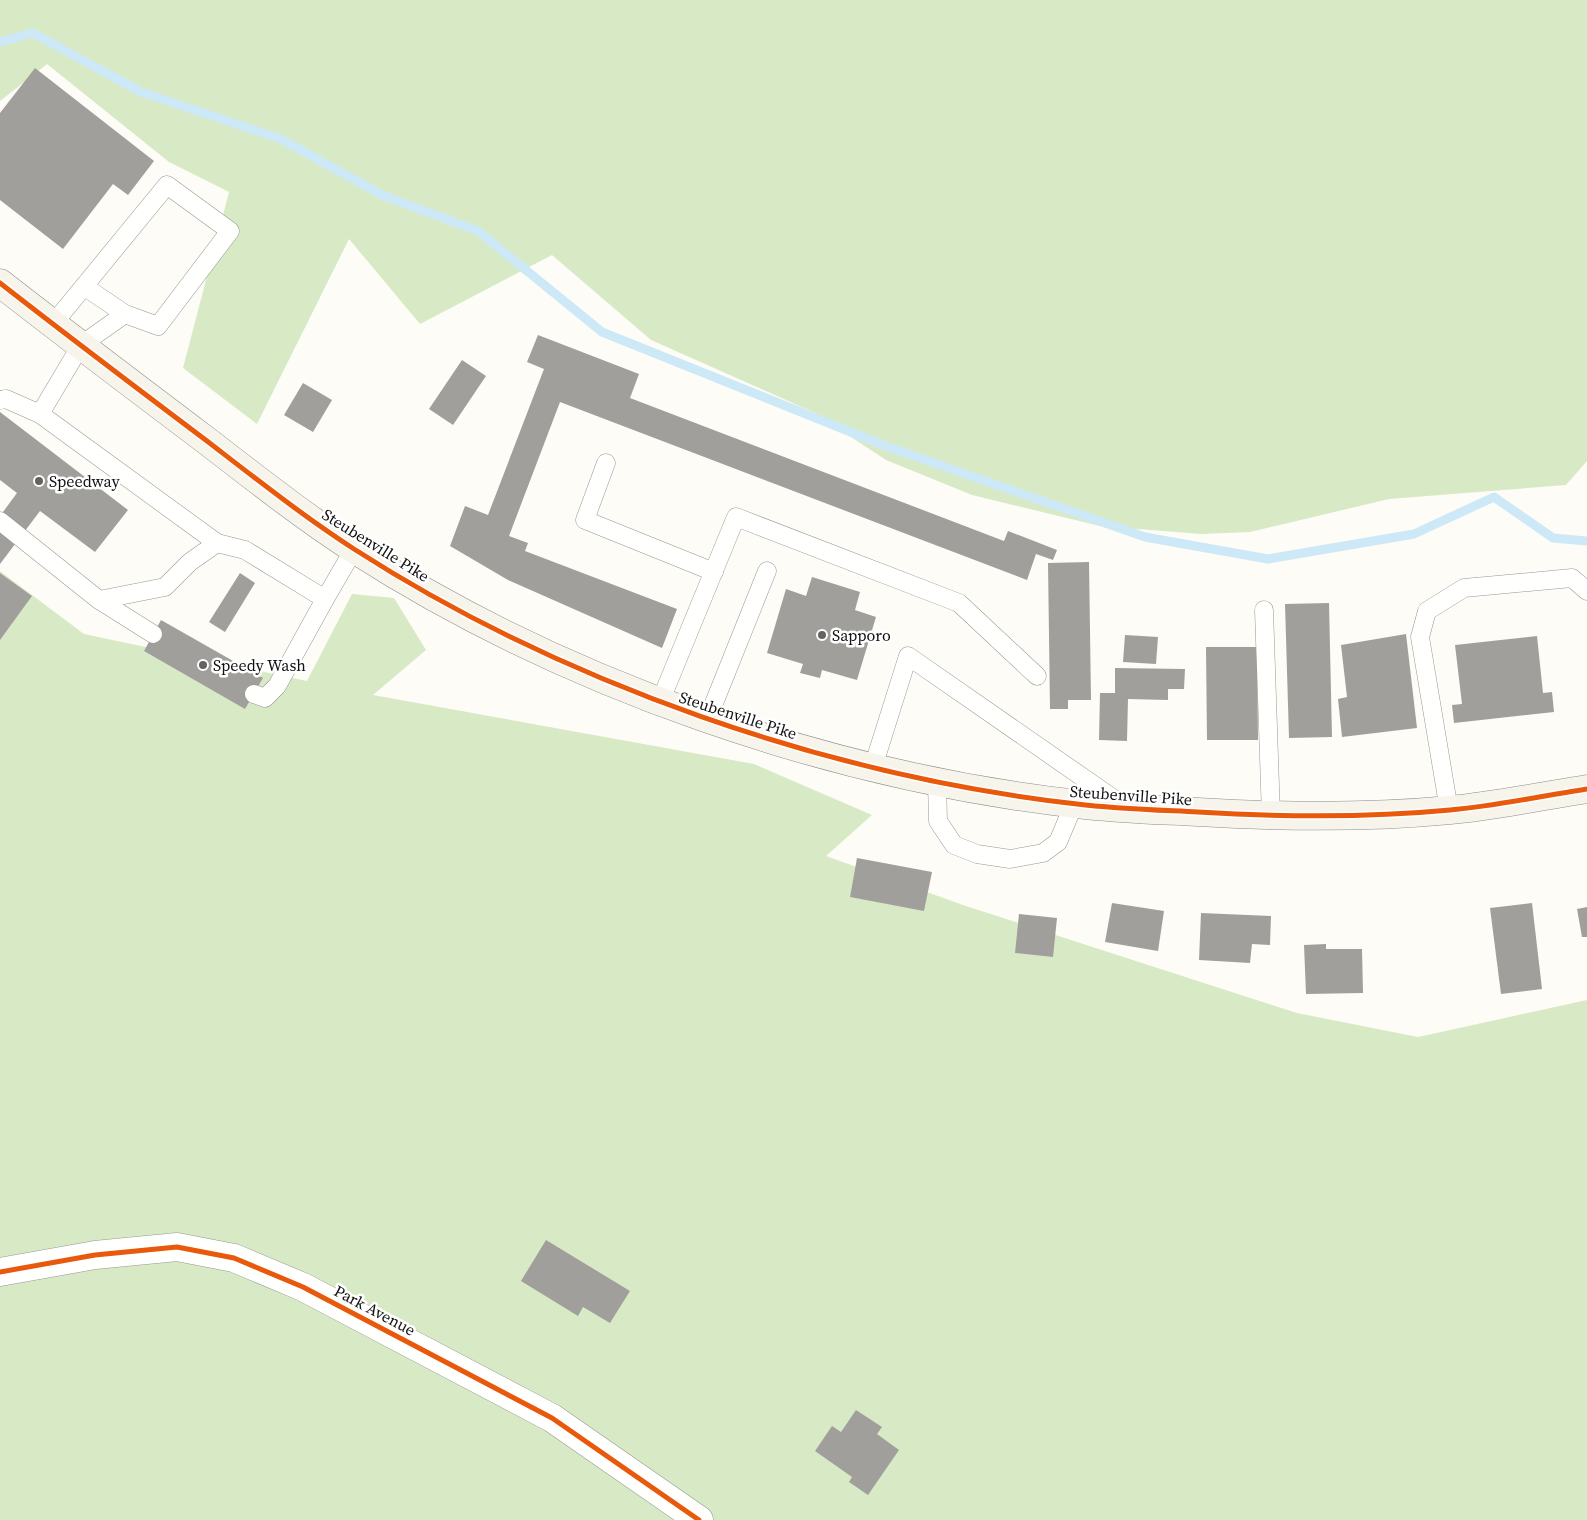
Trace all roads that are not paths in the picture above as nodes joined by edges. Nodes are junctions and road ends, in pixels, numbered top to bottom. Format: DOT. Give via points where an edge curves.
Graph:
graph roads {
  1 [pos="0,282"];
  2 [pos="85,287"];
  3 [pos="125,314"];
  4 [pos="53,324"];
  5 [pos="81,345"];
  6 [pos="0,400"];
  7 [pos="40,414"];
  8 [pos="606,463"];
  9 [pos="0,521"];
  10 [pos="217,543"];
  11 [pos="354,549"];
  12 [pos="767,571"];
  13 [pos="714,572"];
  14 [pos="1587,590"];
  15 [pos="325,599"];
  16 [pos="99,600"];
  17 [pos="1264,610"];
  18 [pos="153,634"];
  19 [pos="1037,676"];
  20 [pos="254,694"];
  21 [pos="660,702"];
  22 [pos="708,718"];
  23 [pos="872,767"];
  24 [pos="937,781"];
  25 [pos="1587,788"];
  26 [pos="1074,804"];
  27 [pos="1128,809"];
  28 [pos="1449,810"];
  29 [pos="1270,816"];
  30 [pos="0,1272"];
  31 [pos="699,1520"];
  1 -- 4 [label="main road, Steubenville Pike"];
  2 -- 3 [label="lane"];
  2 -- 3 [label="lane" via="167,186 230,231 158,326"];
  2 -- 4 [label="lane"];
  3 -- 5 [label="lane"];
  4 -- 5 [label="main road, Steubenville Pike"];
  5 -- 7 [label="lane"];
  5 -- 11 [label="main road, Steubenville Pike"];
  6 -- 7 [label="lane" via="6,399"];
  7 -- 10 [label="lane"];
  8 -- 13 [label="lane" via="584,520"];
  9 -- 16 [label="lane"];
  10 -- 15 [label="lane" via="245,550"];
  10 -- 16 [label="lane" via="190,562 165,587"];
  11 -- 15 [label="lane"];
  11 -- 21 [label="main road, Steubenville Pike" via="528,645"];
  12 -- 22 [label="lane"];
  13 -- 19 [label="lane" via="736,517 959,603"];
  13 -- 21 [label="lane"];
  14 -- 28 [label="lane" via="1572,578 1464,588 1427,611 1420,637"];
  15 -- 20 [label="lane" via="277,686 264,698"];
  16 -- 18 [label="lane"];
  17 -- 29 [label="lane"];
  21 -- 22 [label="main road, Steubenville Pike"];
  22 -- 23 [label="main road, Steubenville Pike" via="804,750"];
  23 -- 24 [label="main road, Steubenville Pike"];
  23 -- 27 [label="lane" via="908,656"];
  24 -- 26 [label="main road, Steubenville Pike"];
  24 -- 26 [label="lane" via="938,821 954,845 977,854 1010,859 1043,853 1058,842"];
  25 -- 28 [label="main road, Steubenville Pike"];
  26 -- 27 [label="main road, Steubenville Pike"];
  27 -- 29 [label="main road, Steubenville Pike"];
  28 -- 29 [label="main road, Steubenville Pike" via="1348,816"];
  30 -- 31 [label="street, Park Avenue" via="95,1255 177,1247 234,1258 303,1286 552,1418"];
}
